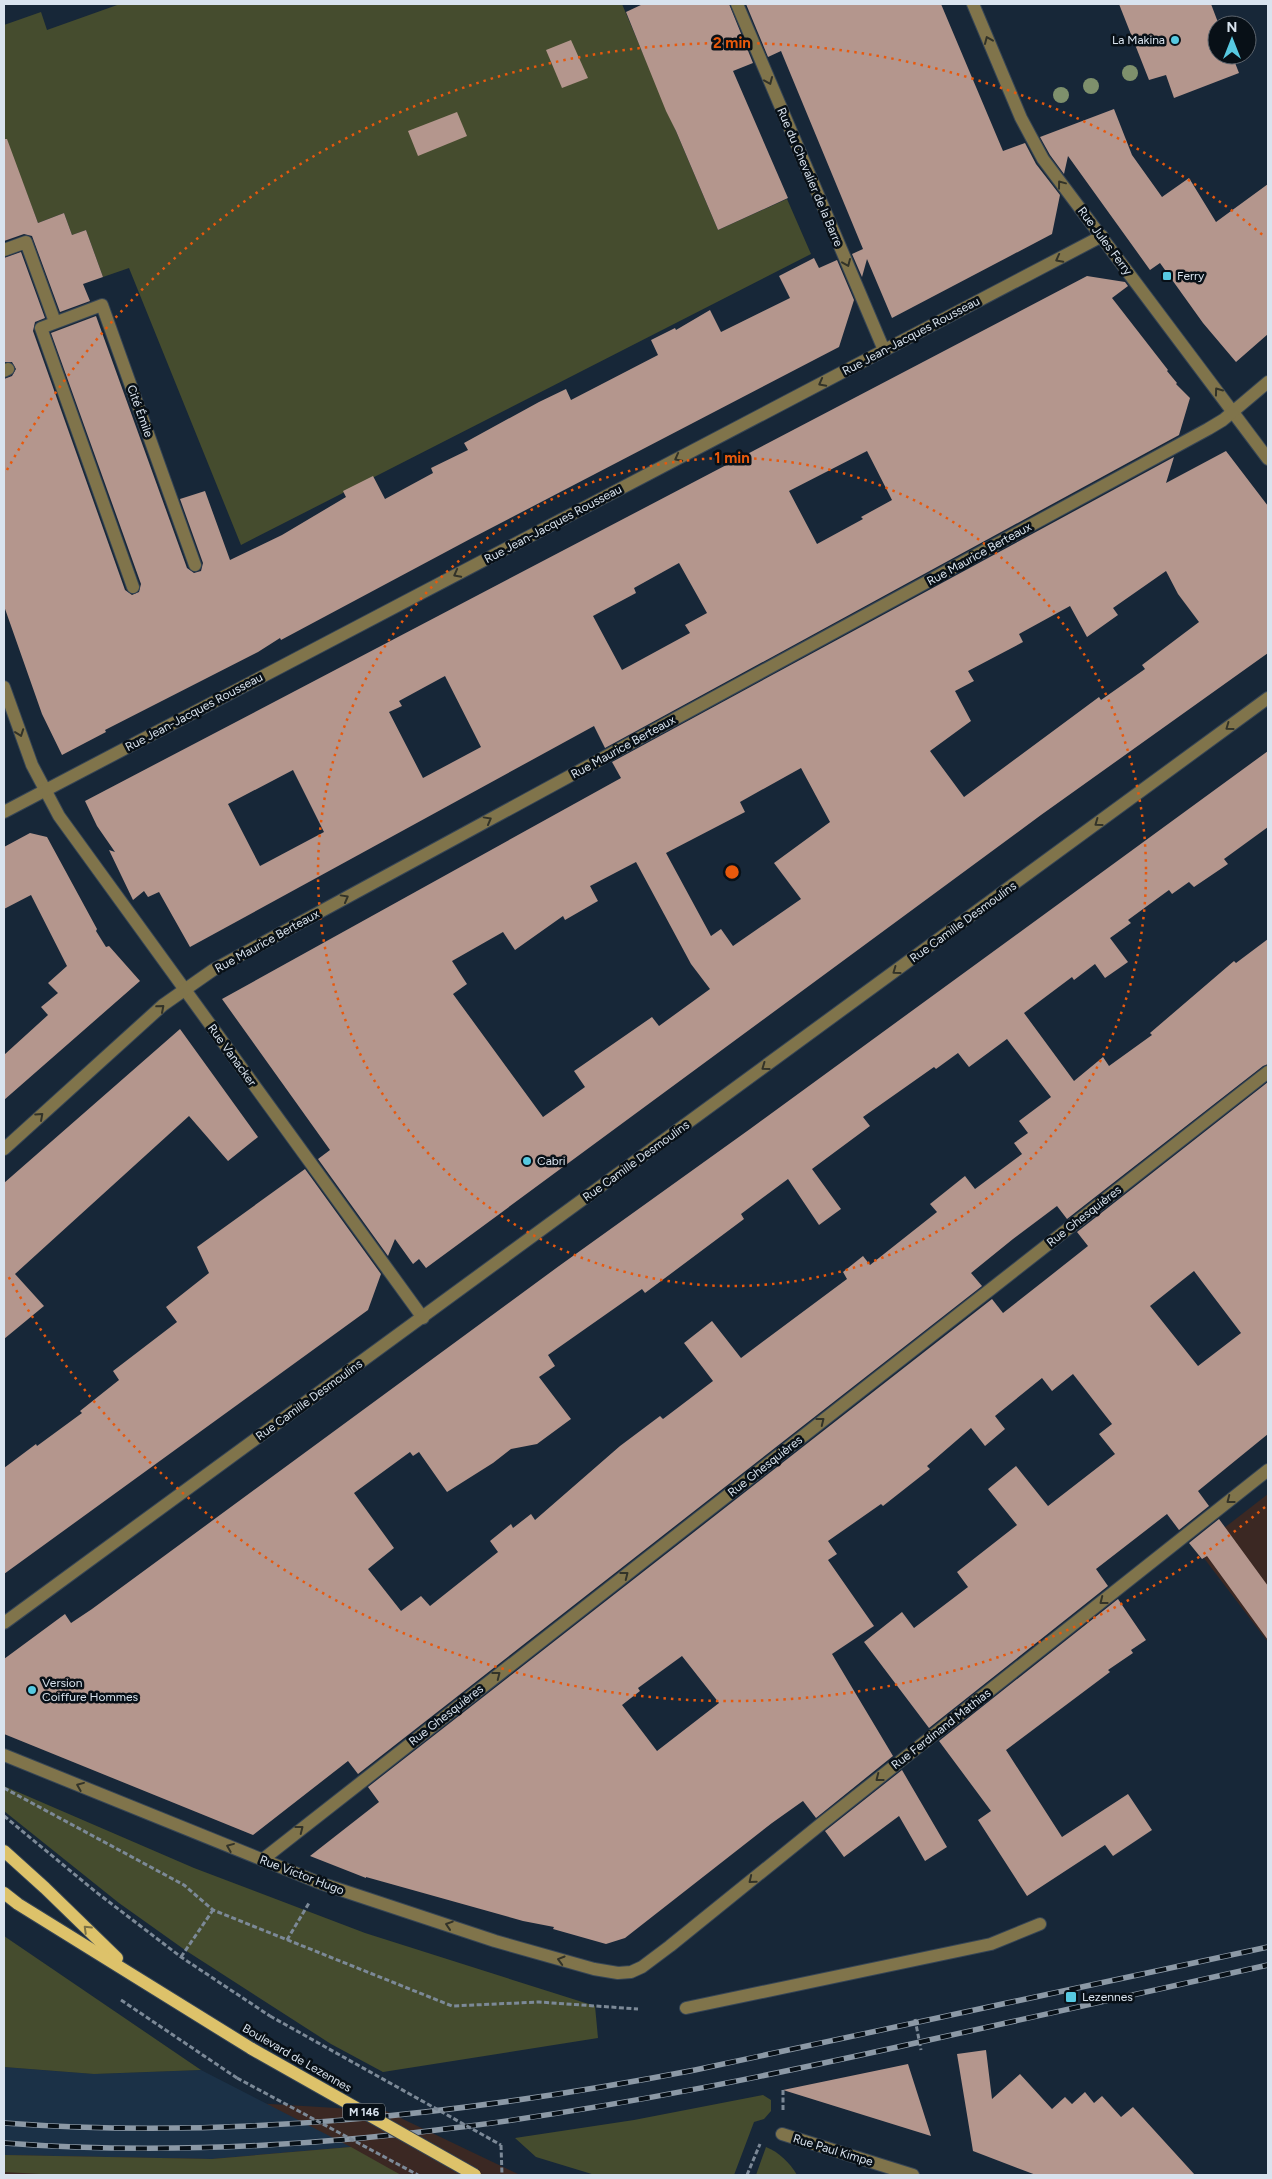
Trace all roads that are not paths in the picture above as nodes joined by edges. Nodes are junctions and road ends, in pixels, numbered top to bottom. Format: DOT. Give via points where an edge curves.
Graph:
graph roads {
  1 [pos="736,4"];
  2 [pos="973,4"];
  3 [pos="1102,236"];
  4 [pos="4,250"];
  5 [pos="55,322"];
  6 [pos="884,350"];
  7 [pos="1268,382"];
  8 [pos="1233,412"];
  9 [pos="1268,459"];
  10 [pos="195,565"];
  11 [pos="133,587"];
  12 [pos="4,687"];
  13 [pos="1268,698"];
  14 [pos="44,791"];
  15 [pos="4,812"];
  16 [pos="183,990"];
  17 [pos="1268,1072"];
  18 [pos="4,1149"];
  19 [pos="423,1318"];
  20 [pos="1268,1470"];
  21 [pos="4,1623"];
  22 [pos="4,1754"];
  23 [pos="4,1852"];
  24 [pos="262,1860"];
  25 [pos="4,1893"];
  26 [pos="1040,1924"];
  27 [pos="608,1972"];
  28 [pos="134,1976"];
  29 [pos="686,2008"];
  30 [pos="782,2134"];
  31 [pos="475,2175"];
  32 [pos="913,2175"];
  1 -- 6 [label="street, Rue du Chevalier de la Barre, one-way"];
  3 -- 2 [label="street, Rue Jules Ferry, one-way" via="1031,139"];
  3 -- 6 [label="street, Rue Jean-Jacques Rousseau, one-way"];
  8 -- 3 [label="street, Rue Jules Ferry, one-way"];
  4 -- 5 [label="street" via="26,242"];
  5 -- 10 [label="street, Cité Émile" via="102,305"];
  5 -- 11 [label="street" via="41,328"];
  6 -- 14 [label="street, Rue Jean-Jacques Rousseau, one-way"];
  7 -- 8 [label="street, Rue Maurice Berteaux"];
  8 -- 9 [label="street, Rue Jules Ferry"];
  16 -- 8 [label="street, Rue Maurice Berteaux, one-way" via="222,965 1208,429"];
  12 -- 14 [label="street, Rue Vanacker, one-way"];
  13 -- 19 [label="street, Rue Camille Desmoulins, one-way"];
  14 -- 15 [label="street, Rue Jean-Jacques Rousseau"];
  14 -- 16 [label="street, Rue Vanacker"];
  18 -- 16 [label="street, Rue Maurice Berteaux, one-way"];
  16 -- 19 [label="street, Rue Vanacker"];
  24 -- 17 [label="street, Rue Ghesquières, one-way"];
  19 -- 21 [label="street, Rue Camille Desmoulins"];
  20 -- 27 [label="street, Rue Ferdinand Mathias, one-way" via="670,1946 631,1972"];
  24 -- 22 [label="street, Rue Victor Hugo, one-way"];
  28 -- 23 [label="main road, Boulevard de Lezennes / M 146, one-way"];
  27 -- 24 [label="street, Rue Victor Hugo, one-way" via="495,1941 320,1883"];
  25 -- 28 [label="main road, Boulevard de Lezennes / M 146"];
  26 -- 29 [label="street" via="991,1944"];
  28 -- 31 [label="main road, Boulevard de Lezennes / M 146, bridge" via="252,2049"];
  30 -- 32 [label="street, Rue Paul Kimpe"];
}
